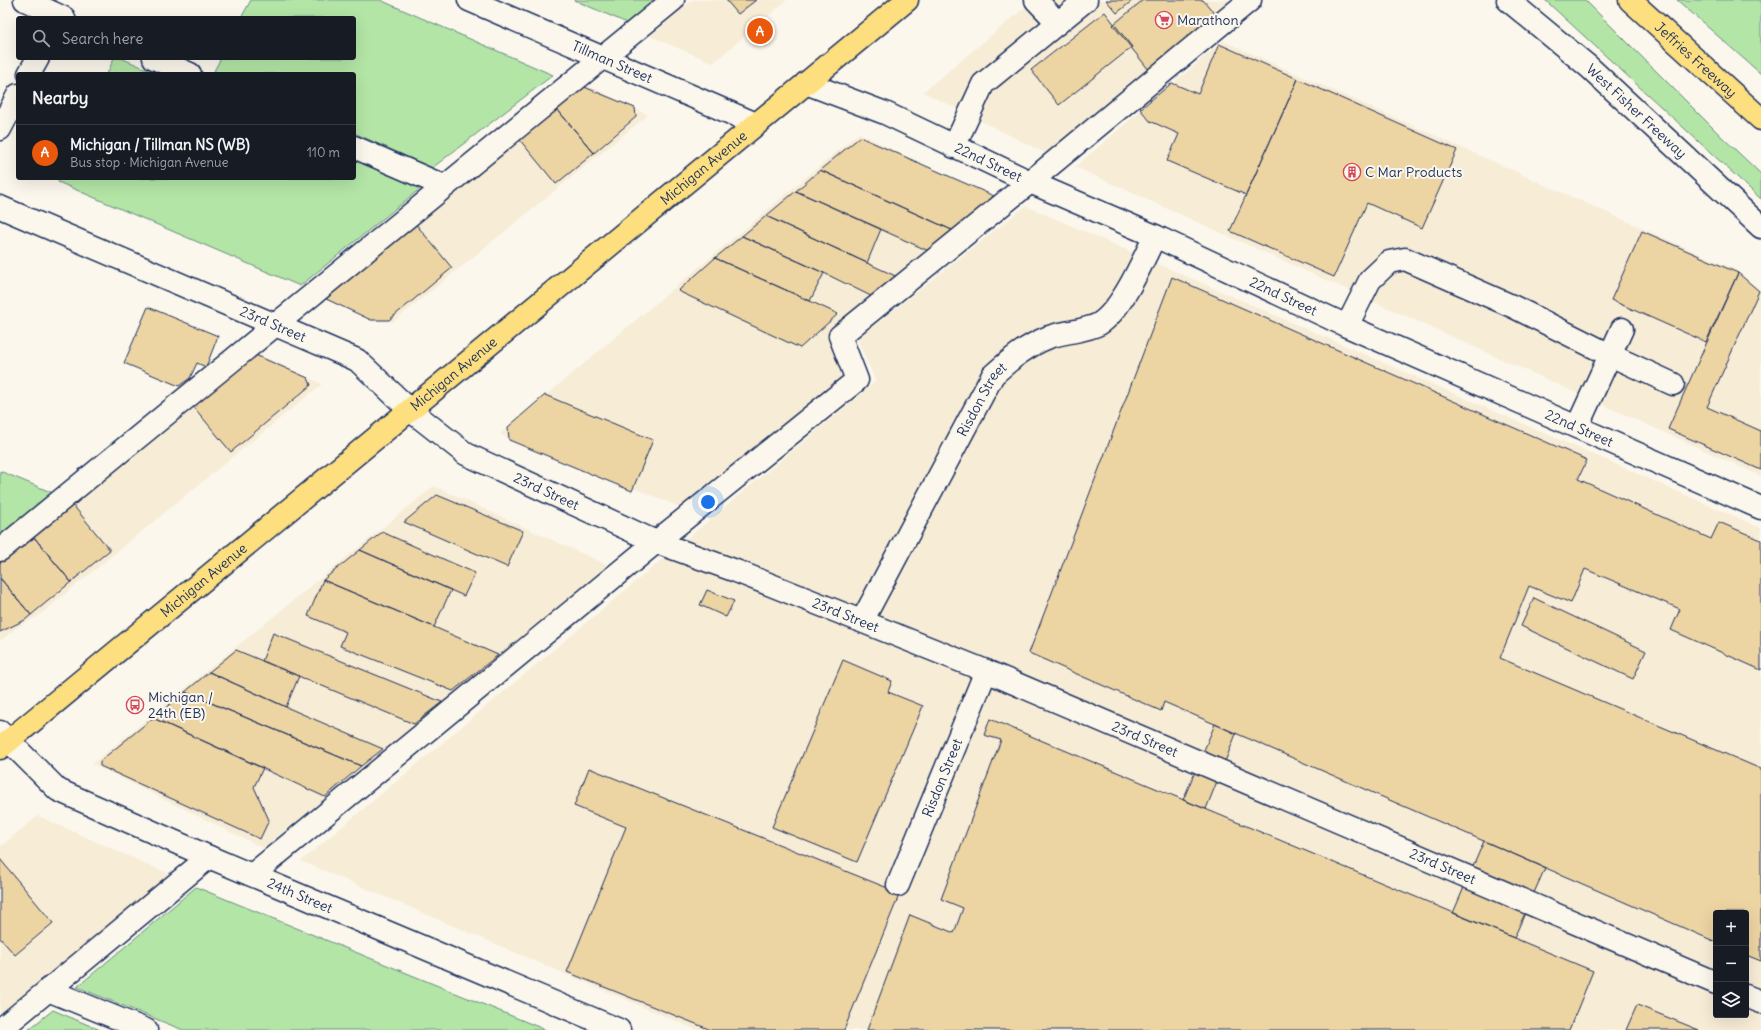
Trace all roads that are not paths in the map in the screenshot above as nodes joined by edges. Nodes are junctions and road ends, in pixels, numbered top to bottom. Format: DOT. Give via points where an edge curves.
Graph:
graph roads {
  1 [pos="25,0"];
  2 [pos="469,0"];
  3 [pos="673,0"];
  4 [pos="907,0"];
  5 [pos="1036,0"];
  6 [pos="1086,0"];
  7 [pos="1250,0"];
  8 [pos="1508,0"];
  9 [pos="1630,0"];
  10 [pos="62,13"];
  11 [pos="1058,23"];
  12 [pos="602,58"];
  13 [pos="37,60"];
  14 [pos="158,60"];
  15 [pos="30,72"];
  16 [pos="186,72"];
  17 [pos="806,83"];
  18 [pos="16,99"];
  19 [pos="1761,119"];
  20 [pos="756,124"];
  21 [pos="0,129"];
  22 [pos="954,146"];
  23 [pos="356,148"];
  24 [pos="1030,182"];
  25 [pos="444,186"];
  26 [pos="0,207"];
  27 [pos="1761,227"];
  28 [pos="1155,236"];
  29 [pos="276,324"];
  30 [pos="1347,326"];
  31 [pos="1622,329"];
  32 [pos="1610,355"];
  33 [pos="1673,384"];
  34 [pos="410,410"];
  35 [pos="1577,427"];
  36 [pos="1761,508"];
  37 [pos="656,542"];
  38 [pos="0,550"];
  39 [pos="862,621"];
  40 [pos="986,671"];
  41 [pos="3,740"];
  42 [pos="209,857"];
  43 [pos="252,875"];
  44 [pos="898,885"];
  45 [pos="1714,982"];
  46 [pos="48,990"];
  47 [pos="1749,997"];
  48 [pos="1761,1002"];
  49 [pos="0,1030"];
  50 [pos="146,1030"];
  51 [pos="619,1030"];
  1 -- 10 [label="street"];
  2 -- 12 [label="street, Tillman Street"];
  3 -- 12 [label="street"];
  4 -- 17 [label="main road, Michigan Avenue"];
  5 -- 11 [label="street"];
  6 -- 11 [label="street"];
  7 -- 24 [label="street"];
  8 -- 27 [label="street, West Fisher Freeway" via="1589,67"];
  9 -- 19 [label="main road, Jeffries Freeway"];
  11 -- 22 [label="street" via="983,84"];
  12 -- 20 [label="street, Tillman Street"];
  12 -- 25 [label="street"];
  13 -- 15 [label="street"];
  14 -- 16 [label="street"];
  17 -- 20 [label="main road, Michigan Avenue"];
  17 -- 22 [label="street, 22nd Street" via="885,113"];
  18 -- 21 [label="street"];
  20 -- 34 [label="main road, Michigan Avenue"];
  22 -- 24 [label="street, 22nd Street"];
  23 -- 25 [label="street"];
  24 -- 28 [label="street, 22nd Street"];
  24 -- 37 [label="street" via="840,336 857,380"];
  25 -- 29 [label="street"];
  26 -- 29 [label="street, 23rd Street"];
  28 -- 30 [label="street, 22nd Street"];
  28 -- 39 [label="street, Risdon Street" via="1122,298 1110,315 1098,324 1049,337 1021,350 993,375"];
  29 -- 34 [label="street, 23rd Street" via="357,360"];
  29 -- 38 [label="street"];
  30 -- 32 [label="street" via="1370,280 1388,262 1405,259 1514,307"];
  30 -- 35 [label="street, 22nd Street"];
  31 -- 32 [label="street"];
  32 -- 33 [label="street"];
  32 -- 35 [label="street"];
  34 -- 37 [label="street, 23rd Street" via="466,454"];
  34 -- 41 [label="main road, Michigan Avenue"];
  35 -- 36 [label="street, 22nd Street"];
  37 -- 39 [label="street, 23rd Street"];
  37 -- 43 [label="street"];
  39 -- 40 [label="street, 23rd Street"];
  40 -- 44 [label="street, Risdon Street"];
  40 -- 45 [label="street, 23rd Street"];
  41 -- 42 [label="street, 24th Street" via="58,790"];
  42 -- 43 [label="street, 24th Street"];
  42 -- 46 [label="street"];
  43 -- 51 [label="street, 24th Street"];
  46 -- 49 [label="street"];
  46 -- 50 [label="street"];
  47 -- 48 [label="street"];
}
